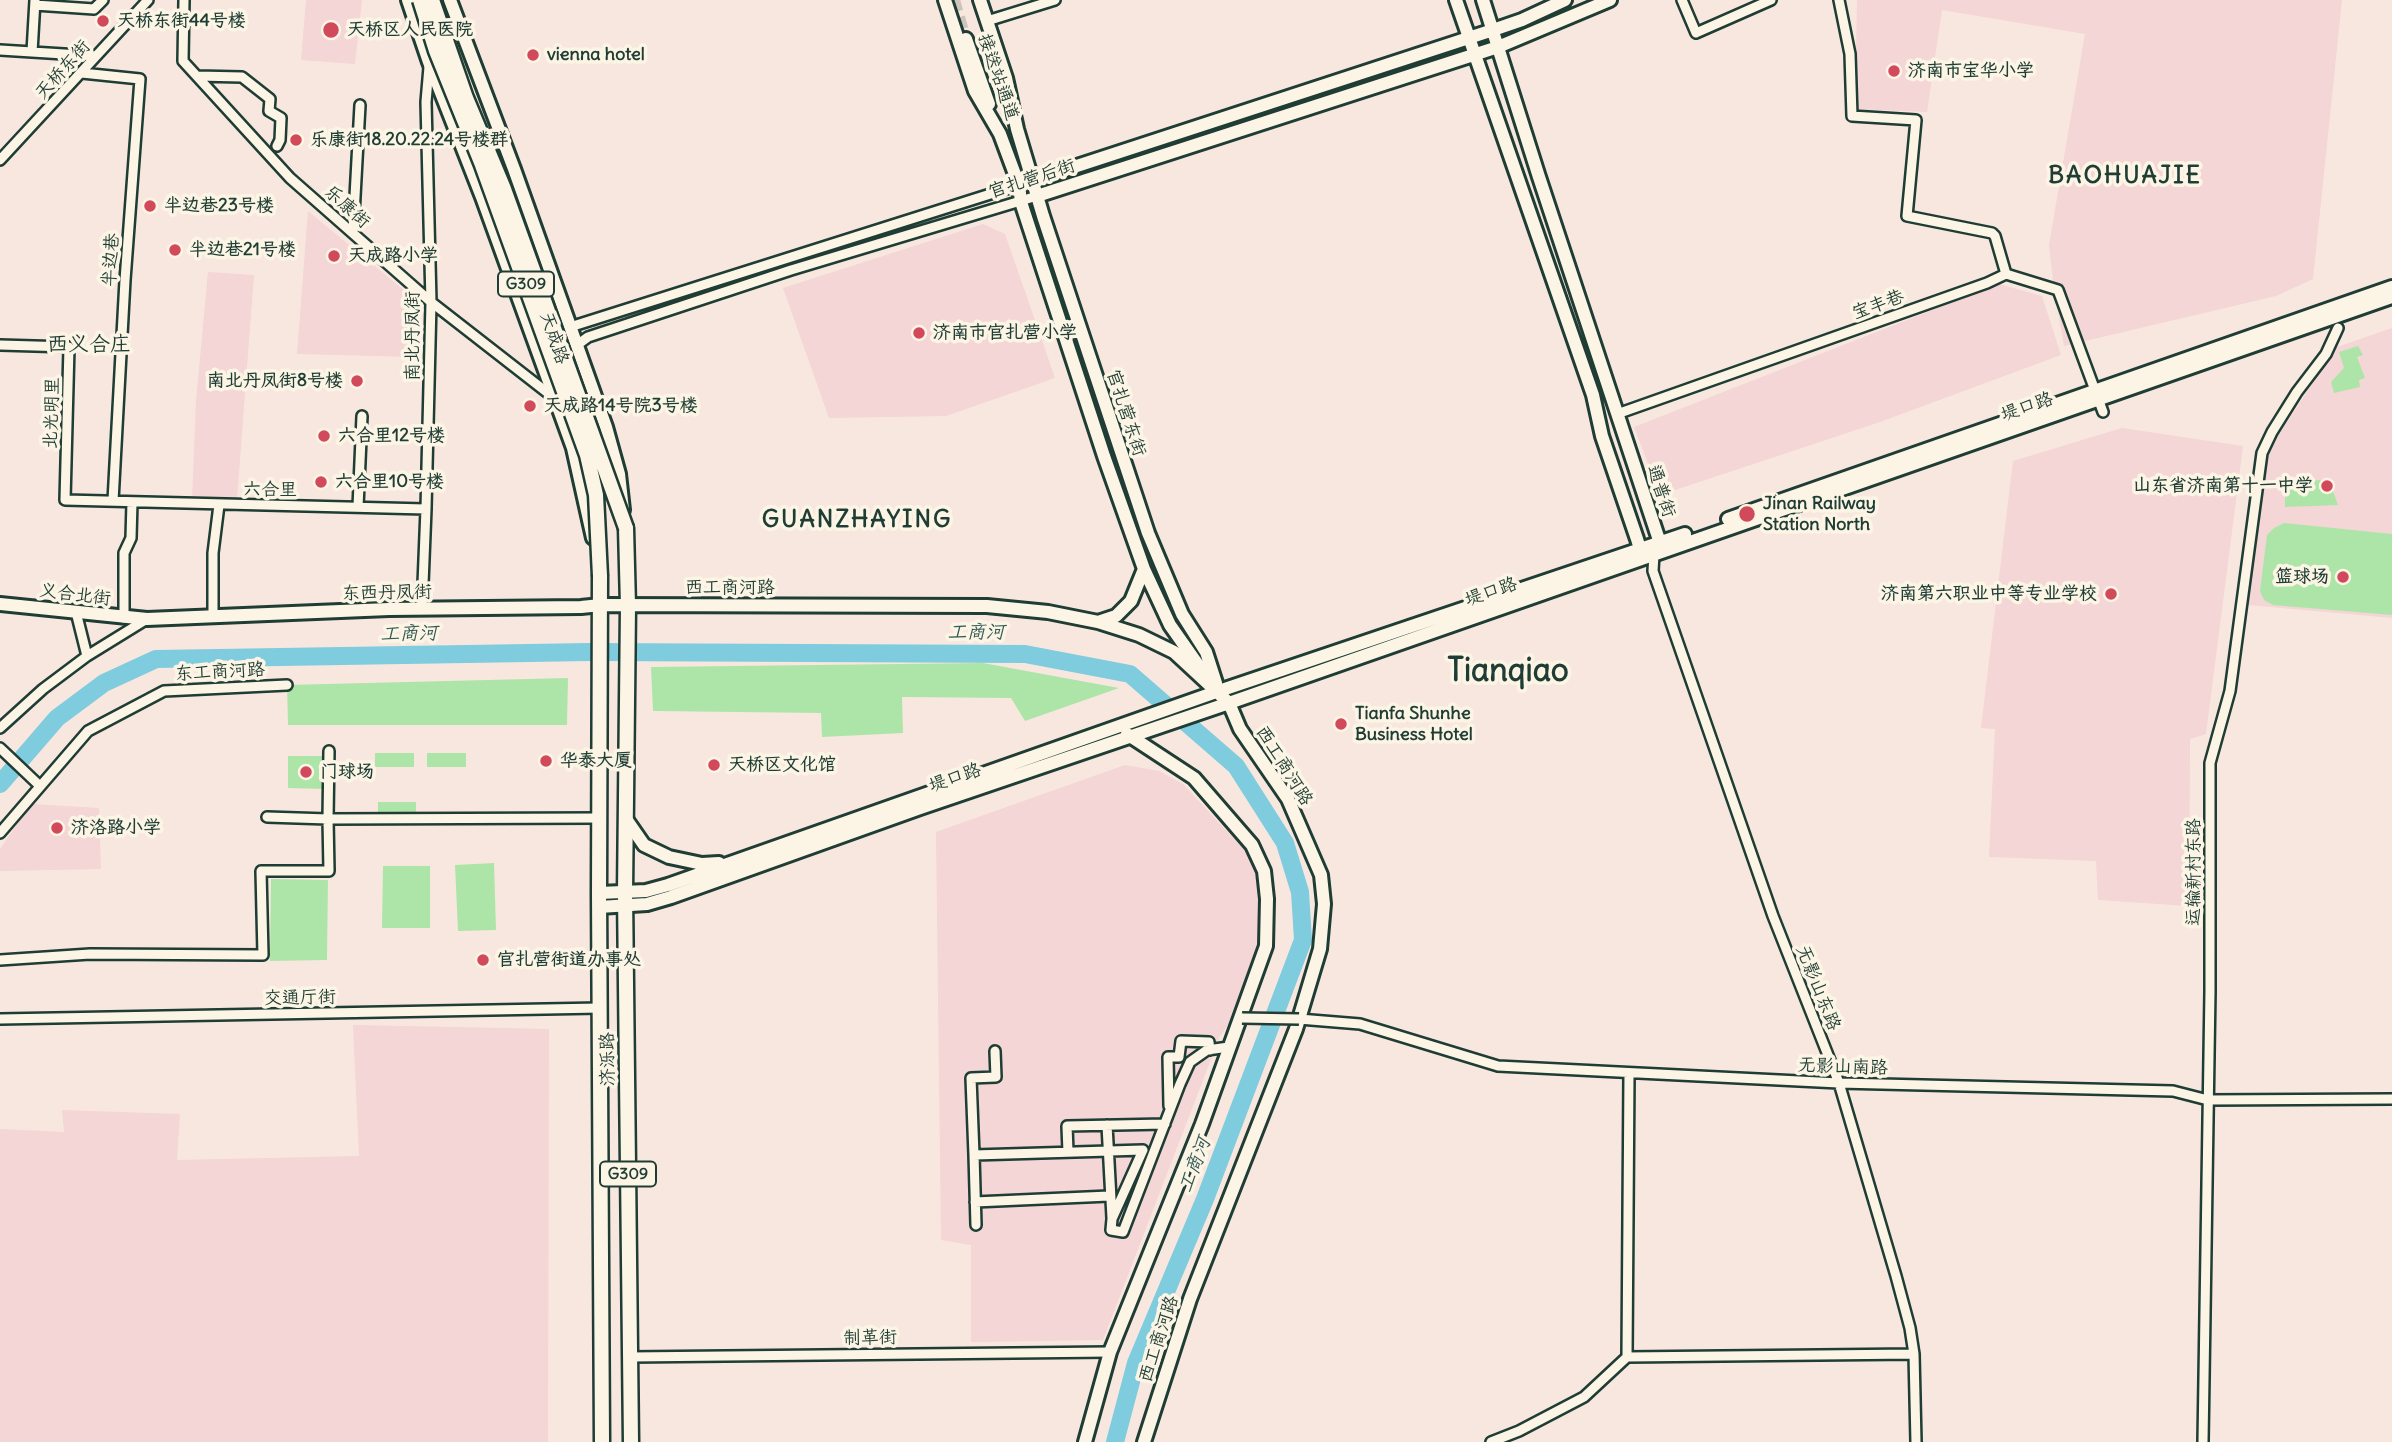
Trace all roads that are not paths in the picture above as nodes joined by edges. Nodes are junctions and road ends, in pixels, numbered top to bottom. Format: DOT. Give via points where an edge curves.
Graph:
graph roads {
  1 [pos="103,0"];
  2 [pos="148,0"];
  3 [pos="184,0"];
  4 [pos="408,0"];
  5 [pos="420,0"];
  6 [pos="432,0"];
  7 [pos="450,0"];
  8 [pos="945,0"];
  9 [pos="980,0"];
  10 [pos="1055,0"];
  11 [pos="1456,0"];
  12 [pos="1565,0"];
  13 [pos="1610,0"];
  14 [pos="1682,0"];
  15 [pos="1771,0"];
  16 [pos="1839,0"];
  17 [pos="1483,1"];
  18 [pos="35,2"];
  19 [pos="987,21"];
  20 [pos="1493,30"];
  21 [pos="963,31"];
  22 [pos="1468,37"];
  23 [pos="1498,47"];
  24 [pos="0,50"];
  25 [pos="32,52"];
  26 [pos="1474,54"];
  27 [pos="96,56"];
  28 [pos="429,62"];
  29 [pos="82,73"];
  30 [pos="197,76"];
  31 [pos="360,105"];
  32 [pos="1000,134"];
  33 [pos="277,146"];
  34 [pos="0,160"];
  35 [pos="1034,180"];
  36 [pos="1019,185"];
  37 [pos="1037,196"];
  38 [pos="1021,202"];
  39 [pos="353,233"];
  40 [pos="2006,274"];
  41 [pos="2392,286"];
  42 [pos="2392,297"];
  43 [pos="431,302"];
  44 [pos="570,327"];
  45 [pos="2338,328"];
  46 [pos="0,345"];
  47 [pos="576,345"];
  48 [pos="2097,396"];
  49 [pos="553,397"];
  50 [pos="1617,414"];
  51 [pos="362,416"];
  52 [pos="113,502"];
  53 [pos="132,502"];
  54 [pos="219,505"];
  55 [pos="358,507"];
  56 [pos="426,509"];
  57 [pos="625,528"];
  58 [pos="1657,548"];
  59 [pos="1640,549"];
  60 [pos="1144,569"];
  61 [pos="600,576"];
  62 [pos="0,604"];
  63 [pos="601,605"];
  64 [pos="628,606"];
  65 [pos="422,609"];
  66 [pos="76,612"];
  67 [pos="213,617"];
  68 [pos="124,618"];
  69 [pos="147,619"];
  70 [pos="1098,622"];
  71 [pos="88,656"];
  72 [pos="287,685"];
  73 [pos="1215,686"];
  74 [pos="1231,707"];
  75 [pos="0,728"];
  76 [pos="1118,728"];
  77 [pos="1130,736"];
  78 [pos="0,748"];
  79 [pos="329,751"];
  80 [pos="40,786"];
  81 [pos="267,817"];
  82 [pos="599,818"];
  83 [pos="328,819"];
  84 [pos="626,819"];
  85 [pos="0,833"];
  86 [pos="733,863"];
  87 [pos="599,900"];
  88 [pos="625,900"];
  89 [pos="0,961"];
  90 [pos="600,1008"];
  91 [pos="1242,1018"];
  92 [pos="0,1019"];
  93 [pos="1299,1019"];
  94 [pos="1229,1047"];
  95 [pos="1210,1050"];
  96 [pos="995,1051"];
  97 [pos="1629,1073"];
  98 [pos="1839,1083"];
  99 [pos="2392,1099"];
  100 [pos="2208,1100"];
  101 [pos="1169,1111"];
  102 [pos="1164,1124"];
  103 [pos="1107,1125"];
  104 [pos="1155,1149"];
  105 [pos="1108,1150"];
  106 [pos="1143,1150"];
  107 [pos="1068,1152"];
  108 [pos="974,1155"];
  109 [pos="1110,1196"];
  110 [pos="975,1202"];
  111 [pos="1112,1220"];
  112 [pos="976,1225"];
  113 [pos="1111,1352"];
  114 [pos="1914,1354"];
  115 [pos="630,1357"];
  116 [pos="1627,1357"];
  117 [pos="602,1442"];
  118 [pos="631,1442"];
  119 [pos="1085,1442"];
  120 [pos="1144,1442"];
  121 [pos="1491,1442"];
  122 [pos="1916,1442"];
  123 [pos="2203,1442"];
  1 -- 18 [label="street" via="94,9"];
  2 -- 27 [label="street, 天桥东街"];
  3 -- 30 [label="street, 乐康街" via="183,61"];
  4 -- 28 [label="main road, 天成路"];
  5 -- 61 [label="highway, 天成路 / G309, bridge" via="587,455 596,495"];
  6 -- 57 [label="highway, 天成路 / G309, bridge"];
  7 -- 44 [label="main road, 天成路"];
  8 -- 32 [label="main road, 官扎营东街" via="975,91"];
  9 -- 19 [label="main road, 官扎营东街"];
  10 -- 19 [label="street"];
  11 -- 22 [label="main road"];
  12 -- 20 [label="main road, 官扎营后街"];
  13 -- 23 [label="main road, 官扎营后街"];
  14 -- 15 [label="street" via="1696,33"];
  16 -- 40 [label="street" via="1850,54 1852,116 1916,120 1907,216 1992,233"];
  17 -- 20 [label="main road, 通普街"];
  18 -- 25 [label="street"];
  19 -- 35 [label="main road, 官扎营东街"];
  20 -- 22 [label="main road, 官扎营后街"];
  20 -- 23 [label="main road, 通普街"];
  21 -- 32 [label="main road, 接送站通道"];
  22 -- 26 [label="main road"];
  22 -- 35 [label="main road, 官扎营后街"];
  23 -- 26 [label="main road, 官扎营后街"];
  23 -- 50 [label="main road, 通普街"];
  24 -- 25 [label="street"];
  25 -- 27 [label="street"];
  26 -- 37 [label="main road, 官扎营后街"];
  26 -- 59 [label="main road" via="1593,395 1601,436"];
  27 -- 29 [label="street, 天桥东街"];
  28 -- 43 [label="street, 南北丹凤街"];
  28 -- 49 [label="main road, 天成路"];
  29 -- 34 [label="street, 天桥东街"];
  29 -- 52 [label="street, 半边巷" via="140,79"];
  30 -- 33 [label="street" via="242,77 270,99 269,111 281,118"];
  30 -- 39 [label="street, 乐康街" via="290,178"];
  31 -- 39 [label="street"];
  32 -- 36 [label="main road, 官扎营东街"];
  35 -- 36 [label="street, 官扎营后街"];
  35 -- 37 [label="main road, 官扎营东街"];
  36 -- 38 [label="main road, 官扎营东街"];
  36 -- 44 [label="street, 官扎营后街"];
  37 -- 38 [label="street, 官扎营后街"];
  37 -- 73 [label="main road, 官扎营东街" via="1156,556 1182,614 1206,652"];
  38 -- 47 [label="street, 官扎营后街" via="791,270 588,337"];
  38 -- 60 [label="main road, 官扎营东街"];
  39 -- 43 [label="street, 乐康街"];
  40 -- 48 [label="street" via="2059,290"];
  40 -- 50 [label="street, 宝丰巷"];
  41 -- 48 [label="main road, 堤口路"];
  42 -- 48 [label="main road, 堤口路"];
  43 -- 49 [label="street, 乐康街"];
  43 -- 56 [label="street, 南北丹凤街"];
  44 -- 47 [label="main road, 天成路"];
  45 -- 100 [label="street, 运输新村东路" via="2262,453 2230,691 2210,763"];
  46 -- 52 [label="street, 北光明里" via="69,347 65,500"];
  47 -- 57 [label="main road, 天成路" via="619,474"];
  48 -- 58 [label="main road, 堤口路"];
  49 -- 61 [label="main road, 天成路" via="573,449"];
  50 -- 58 [label="main road, 通普街"];
  51 -- 55 [label="street"];
  52 -- 53 [label="street, 六合里"];
  53 -- 54 [label="street, 六合里"];
  53 -- 68 [label="street" via="131,538 124,553"];
  54 -- 55 [label="street, 六合里"];
  54 -- 67 [label="street"];
  55 -- 56 [label="street, 六合里"];
  56 -- 65 [label="street, 南北丹凤街"];
  57 -- 64 [label="highway, 天成路 / G309"];
  58 -- 59 [label="main road, 堤口路"];
  58 -- 74 [label="main road, 堤口路"];
  58 -- 98 [label="street, 无影山东路" via="1653,571 1773,916"];
  59 -- 73 [label="main road, 堤口路"];
  60 -- 70 [label="main road" via="1131,601 1116,616"];
  60 -- 73 [label="main road, 官扎营东街" via="1170,625"];
  61 -- 63 [label="highway, 天成路 / G309"];
  62 -- 66 [label="main road, 义合北街"];
  63 -- 64 [label="main road, 东西丹凤街"];
  63 -- 65 [label="main road, 东西丹凤街"];
  63 -- 82 [label="highway, 济泺路 / G309"];
  64 -- 70 [label="main road, 西工商河路" via="987,606"];
  64 -- 84 [label="highway, 济泺路 / G309"];
  65 -- 67 [label="main road, 东西丹凤街"];
  66 -- 68 [label="main road, 义合北街"];
  66 -- 71 [label="street"];
  67 -- 69 [label="main road, 东西丹凤街"];
  68 -- 69 [label="main road, 义合北街"];
  69 -- 71 [label="street"];
  70 -- 73 [label="main road, 西工商河路" via="1174,652"];
  71 -- 75 [label="street"];
  72 -- 80 [label="street, 东工商河路" via="164,691 89,731"];
  73 -- 74 [label="main road, 西工商河路"];
  73 -- 76 [label="main road, 堤口路" via="1200,698"];
  74 -- 77 [label="main road, 堤口路" via="1210,709"];
  74 -- 93 [label="main road, 西工商河路" via="1240,729 1288,799 1321,875 1320,949"];
  76 -- 77 [label="main road"];
  76 -- 86 [label="main road, 堤口路"];
  77 -- 88 [label="main road, 堤口路" via="671,897"];
  77 -- 91 [label="main road" via="1194,778 1252,845 1264,871 1266,946"];
  78 -- 80 [label="street"];
  79 -- 83 [label="street"];
  80 -- 85 [label="street, 东工商河路"];
  81 -- 83 [label="street"];
  82 -- 83 [label="street"];
  82 -- 87 [label="highway, 济泺路 / G309"];
  83 -- 89 [label="street" via="329,871 261,871 263,956 90,954"];
  84 -- 86 [label="main road" via="644,845 669,857 702,864"];
  84 -- 88 [label="highway, 济泺路 / G309"];
  86 -- 88 [label="main road, 堤口路"];
  87 -- 88 [label="main road, 堤口路"];
  87 -- 90 [label="highway, 济泺路 / G309"];
  88 -- 115 [label="highway, 济泺路 / G309"];
  90 -- 92 [label="street, 交通厅街"];
  90 -- 117 [label="highway, 济泺路 / G309"];
  91 -- 93 [label="street, 无影山南路, bridge"];
  91 -- 94 [label="main road"];
  93 -- 97 [label="street, 无影山南路" via="1360,1024 1499,1066"];
  93 -- 120 [label="main road, 西工商河路" via="1190,1299"];
  94 -- 95 [label="street"];
  94 -- 113 [label="main road"];
  95 -- 101 [label="street" via="1191,1062"];
  95 -- 101 [label="street" via="1209,1042 1181,1041 1179,1057 1168,1057"];
  96 -- 108 [label="street" via="996,1077 971,1078"];
  97 -- 98 [label="street, 无影山南路"];
  97 -- 116 [label="street"];
  98 -- 100 [label="street, 无影山南路" via="2173,1091"];
  98 -- 114 [label="street, 无影山东路"];
  99 -- 100 [label="street, 无影山南路"];
  100 -- 123 [label="street, 运输新村东路"];
  101 -- 102 [label="street"];
  102 -- 103 [label="street"];
  102 -- 104 [label="street"];
  103 -- 105 [label="street"];
  103 -- 107 [label="street" via="1067,1126"];
  104 -- 106 [label="street"];
  104 -- 111 [label="street" via="1123,1232 1111,1230"];
  105 -- 106 [label="street"];
  105 -- 107 [label="street"];
  105 -- 109 [label="street"];
  106 -- 111 [label="street"];
  107 -- 108 [label="street"];
  108 -- 110 [label="street"];
  109 -- 110 [label="street"];
  109 -- 111 [label="street"];
  110 -- 112 [label="street"];
  113 -- 115 [label="street, 制革街"];
  113 -- 119 [label="main road"];
  114 -- 116 [label="street"];
  114 -- 122 [label="street, 无影山东路"];
  115 -- 118 [label="highway, 济泺路 / G309"];
  116 -- 121 [label="street" via="1584,1396"];
}
